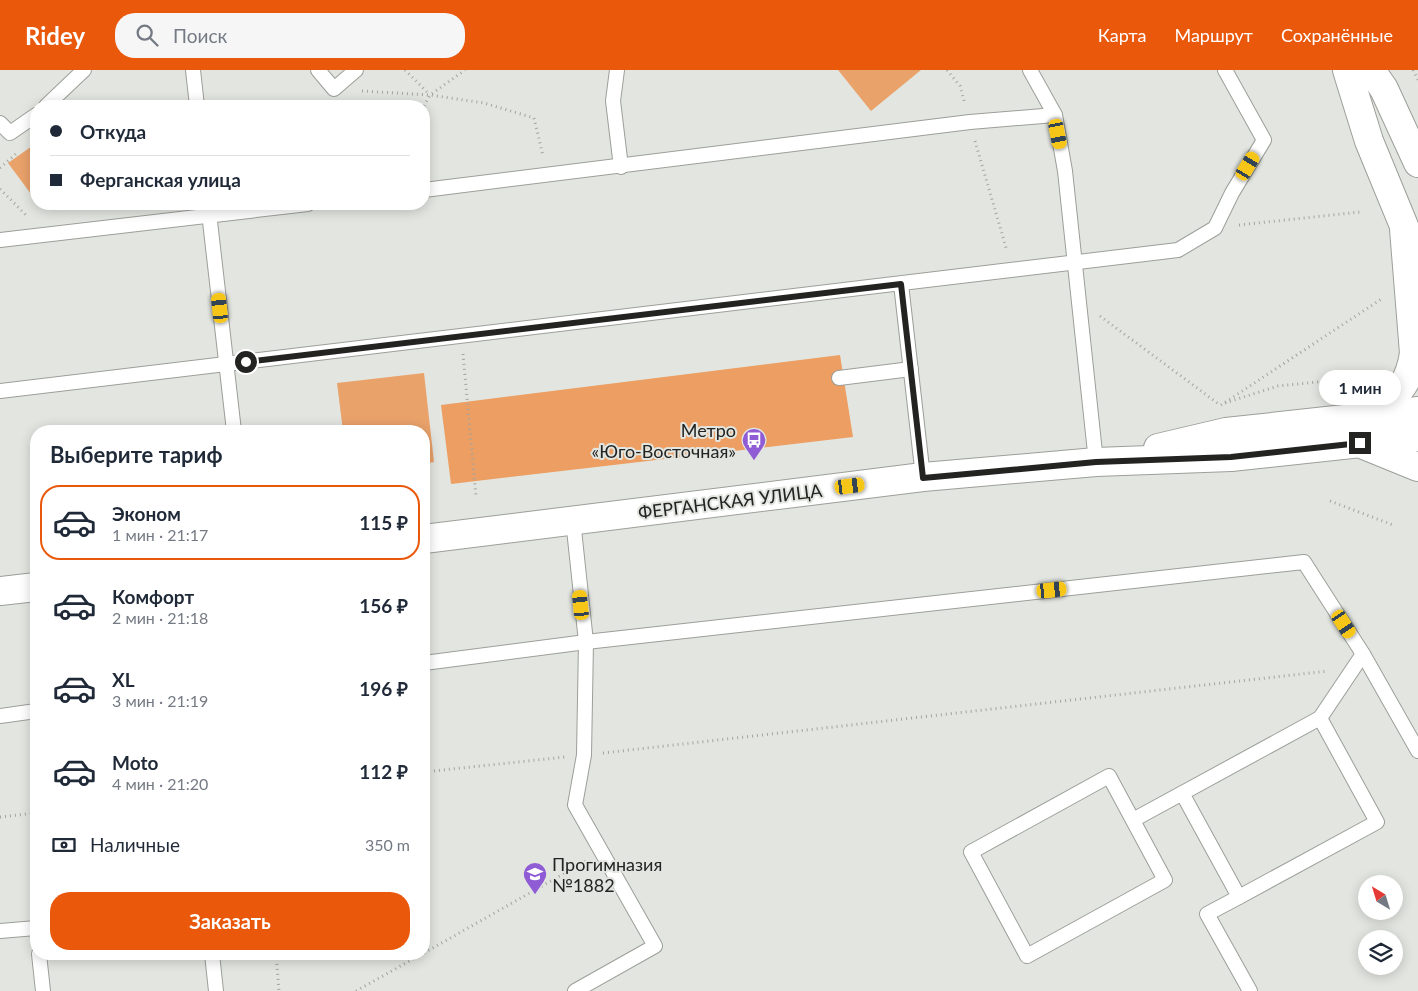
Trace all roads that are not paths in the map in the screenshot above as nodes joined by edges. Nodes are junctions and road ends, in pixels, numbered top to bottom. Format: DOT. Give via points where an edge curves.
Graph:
graph roads {
  1 [pos="84,70"];
  2 [pos="193,70"];
  3 [pos="318,70"];
  4 [pos="356,70"];
  5 [pos="617,70"];
  6 [pos="1030,70"];
  7 [pos="1225,70"];
  8 [pos="1347,70"];
  9 [pos="1371,70"];
  10 [pos="52,100"];
  11 [pos="196,100"];
  12 [pos="1055,115"];
  13 [pos="30,119"];
  14 [pos="0,123"];
  15 [pos="1418,163"];
  16 [pos="620,167"];
  17 [pos="430,189"];
  18 [pos="209,210"];
  19 [pos="1404,225"];
  20 [pos="0,240"];
  21 [pos="1418,260"];
  22 [pos="1075,263"];
  23 [pos="901,284"];
  24 [pos="226,364"];
  25 [pos="911,370"];
  26 [pos="839,378"];
  27 [pos="0,391"];
  28 [pos="1418,411"];
  29 [pos="1374,415"];
  30 [pos="233,425"];
  31 [pos="1418,437"];
  32 [pos="1360,443"];
  33 [pos="1096,462"];
  34 [pos="1418,467"];
  35 [pos="923,478"];
  36 [pos="573,520"];
  37 [pos="430,538"];
  38 [pos="30,588"];
  39 [pos="0,591"];
  40 [pos="586,642"];
  41 [pos="1364,654"];
  42 [pos="430,662"];
  43 [pos="30,712"];
  44 [pos="0,716"];
  45 [pos="1320,718"];
  46 [pos="1418,752"];
  47 [pos="1182,793"];
  48 [pos="1133,820"];
  49 [pos="1239,897"];
  50 [pos="30,928"];
  51 [pos="0,931"];
  52 [pos="40,960"];
  53 [pos="213,960"];
  54 [pos="43,991"];
  55 [pos="216,991"];
  56 [pos="575,991"];
  57 [pos="1250,991"];
  1 -- 10 [label="lane"];
  2 -- 11 [label="lane"];
  3 -- 4 [label="lane" via="334,89"];
  5 -- 16 [label="lane" via="613,101"];
  6 -- 12 [label="lane"];
  7 -- 22 [label="lane" via="1264,140 1214,228 1178,250"];
  8 -- 19 [label="street" via="1370,141"];
  9 -- 15 [label="street" via="1384,89"];
  12 -- 16 [label="lane" via="970,122"];
  12 -- 22 [label="lane"];
  13 -- 14 [label="lane" via="10,133"];
  16 -- 17 [label="lane"];
  18 -- 20 [label="lane"];
  18 -- 24 [label="lane"];
  19 -- 21 [label="street"];
  19 -- 29 [label="street" via="1414,353 1412,368 1403,388"];
  22 -- 23 [label="lane"];
  22 -- 33 [label="lane"];
  23 -- 24 [label="lane"];
  23 -- 25 [label="lane"];
  24 -- 27 [label="lane"];
  24 -- 30 [label="lane"];
  25 -- 26 [label="lane"];
  25 -- 35 [label="lane"];
  28 -- 29 [label="street, ФЕРГАНСКАЯ УЛИЦА"];
  29 -- 33 [label="street, ФЕРГАНСКАЯ УЛИЦА" via="1226,432"];
  31 -- 32 [label="street, ФЕРГАНСКАЯ УЛИЦА"];
  32 -- 33 [label="street, ФЕРГАНСКАЯ УЛИЦА" via="1231,457"];
  32 -- 34 [label="street"];
  33 -- 35 [label="street, ФЕРГАНСКАЯ УЛИЦА"];
  35 -- 36 [label="street, ФЕРГАНСКАЯ УЛИЦА"];
  36 -- 37 [label="street, ФЕРГАНСКАЯ УЛИЦА"];
  36 -- 40 [label="lane"];
  38 -- 39 [label="street"];
  40 -- 41 [label="lane" via="1304,562"];
  40 -- 42 [label="lane"];
  40 -- 56 [label="lane" via="584,755 574,805 654,946"];
  41 -- 45 [label="lane"];
  41 -- 46 [label="lane"];
  43 -- 44 [label="lane"];
  45 -- 47 [label="lane"];
  45 -- 49 [label="lane" via="1377,822"];
  47 -- 48 [label="lane"];
  47 -- 49 [label="lane"];
  48 -- 48 [label="lane" via="1165,880 1027,956 971,852 1108,776"];
  49 -- 57 [label="lane" via="1207,914"];
  50 -- 51 [label="lane"];
  52 -- 54 [label="lane"];
  53 -- 55 [label="lane"];
}
